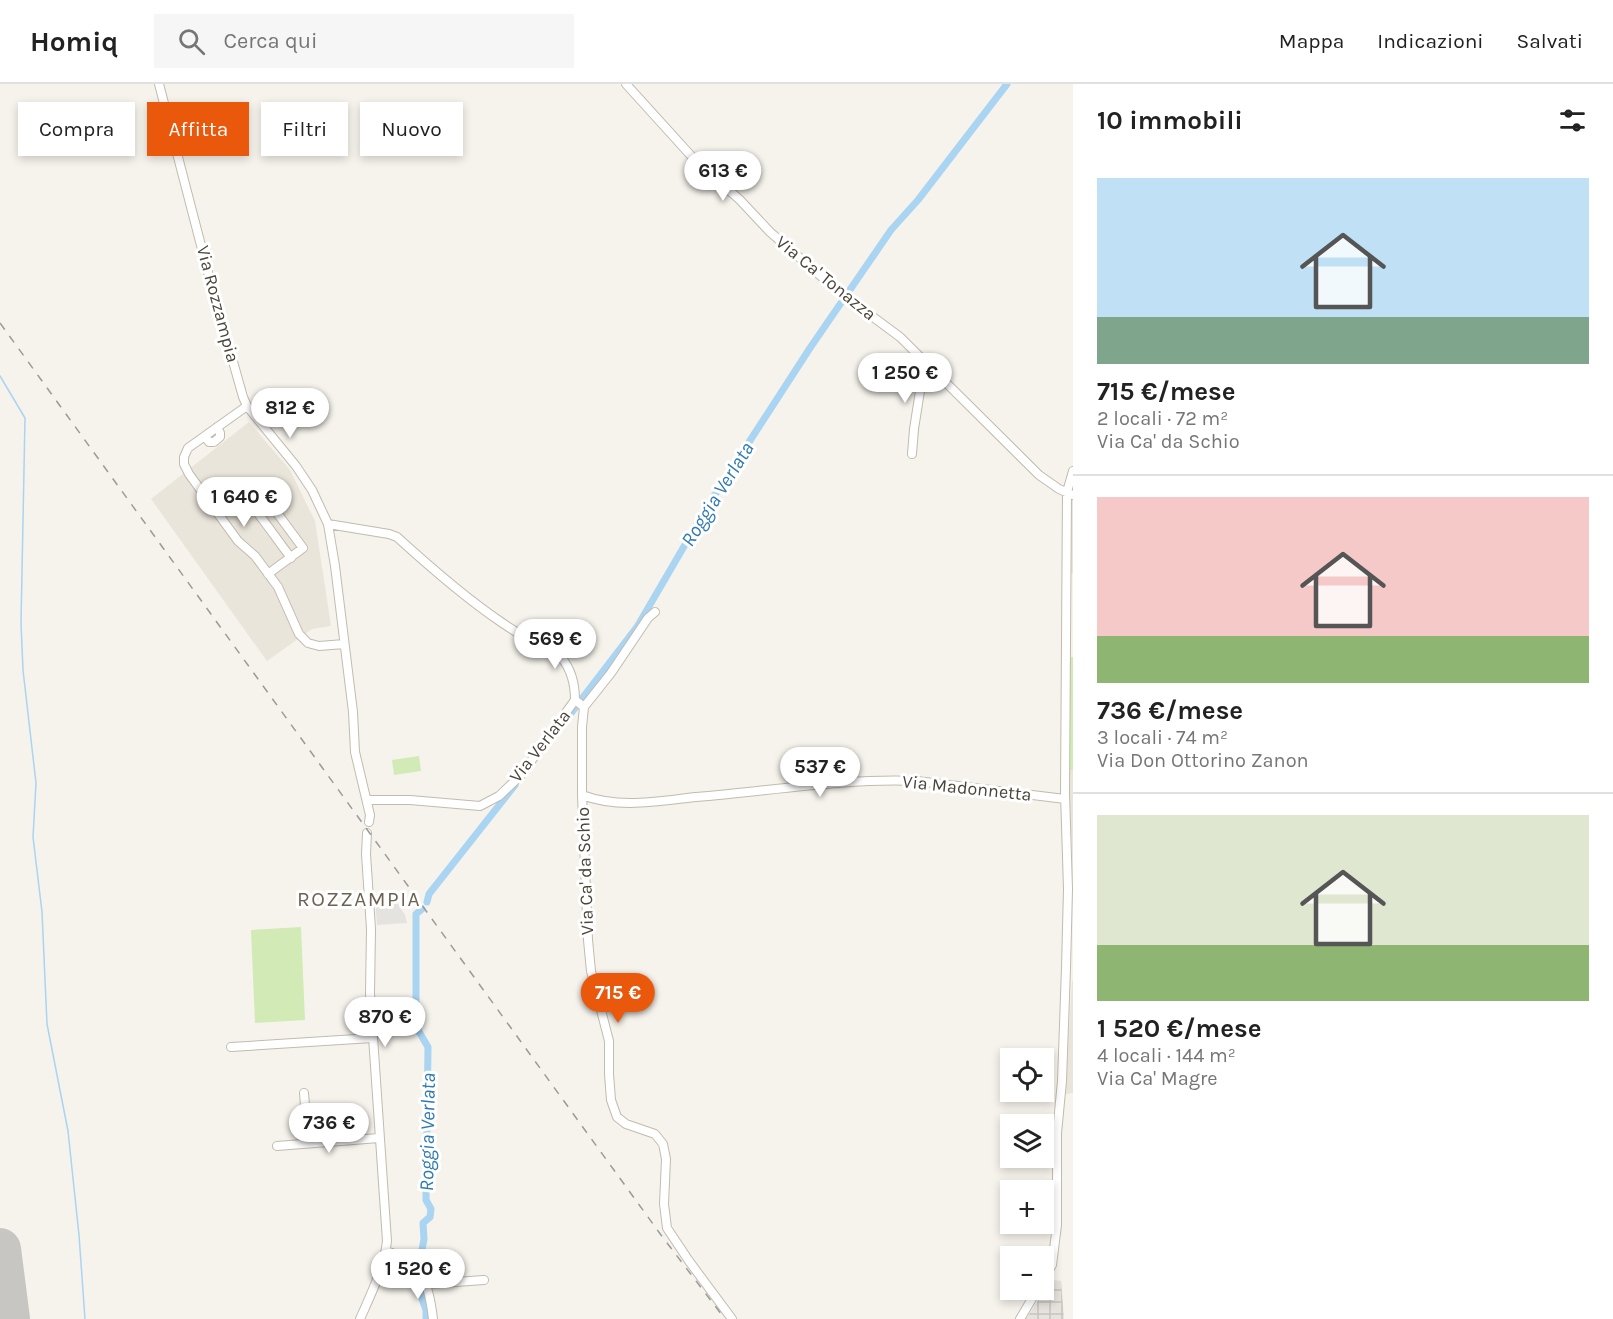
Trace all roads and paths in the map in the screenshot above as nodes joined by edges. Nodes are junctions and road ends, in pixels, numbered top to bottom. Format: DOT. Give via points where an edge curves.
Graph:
graph roads {
  1 [pos="159,84"];
  2 [pos="626,84"];
  3 [pos="928,365"];
  4 [pos="247,406"];
  5 [pos="912,454"];
  6 [pos="1073,471"];
  7 [pos="1070,493"];
  8 [pos="328,524"];
  9 [pos="291,558"];
  10 [pos="268,574"];
  11 [pos="655,612"];
  12 [pos="344,644"];
  13 [pos="580,703"];
  14 [pos="1068,794"];
  15 [pos="582,795"];
  16 [pos="367,800"];
  17 [pos="369,822"];
  18 [pos="367,833"];
  19 [pos="372,1038"];
  20 [pos="231,1047"];
  21 [pos="304,1093"];
  22 [pos="379,1138"];
  23 [pos="308,1143"];
  24 [pos="277,1146"];
  25 [pos="1054,1249"];
  26 [pos="386,1251"];
  27 [pos="484,1280"];
  28 [pos="427,1284"];
  29 [pos="1031,1300"];
  30 [pos="360,1319"];
  31 [pos="433,1319"];
  32 [pos="732,1319"];
  33 [pos="1020,1319"];
  1 -- 4 [label="street, Via Rozzampia"];
  2 -- 3 [label="street, Via Ca' Tonazza" via="694,159 770,232 900,337"];
  3 -- 5 [label="street" via="922,372"];
  3 -- 7 [label="street, Via Ca' Tonazza" via="1040,475"];
  4 -- 8 [label="street, Via Rozzampia" via="296,466"];
  4 -- 10 [label="street" via="188,448 184,457 189,474 238,541"];
  6 -- 7 [label="street"];
  7 -- 14 [label="street"];
  8 -- 12 [label="street, Via Rozzampia"];
  8 -- 13 [label="street, Via Verlata" via="397,537 478,606 559,654 568,665"];
  9 -- 9 [label="street" via="303,548 263,498 255,508"];
  9 -- 10 [label="street"];
  10 -- 12 [label="street" via="299,634 308,643"];
  11 -- 13 [label="street" via="611,673"];
  12 -- 16 [label="street, Via Rozzampia" via="355,752"];
  13 -- 15 [label="street, Via Ca' da Schio"];
  13 -- 16 [label="street, Via Verlata" via="521,775 500,796 480,806"];
  14 -- 15 [label="street, Via Madonnetta" via="898,780 625,803"];
  14 -- 25 [label="street" via="1066,968"];
  15 -- 32 [label="street, Via Ca' da Schio" via="588,940 591,971 609,1041 611,1100 618,1117 626,1124 655,1134 663,1144 667,1228"];
  16 -- 17 [label="street, Via Rozzampia"];
  18 -- 19 [label="street"];
  19 -- 20 [label="street"];
  19 -- 22 [label="street"];
  21 -- 23 [label="street"];
  22 -- 23 [label="street"];
  22 -- 26 [label="street"];
  23 -- 24 [label="street"];
  26 -- 28 [label="street" via="397,1254"];
  26 -- 30 [label="street"];
  27 -- 28 [label="street"];
  28 -- 31 [label="street"];
  29 -- 33 [label="street"];
}
